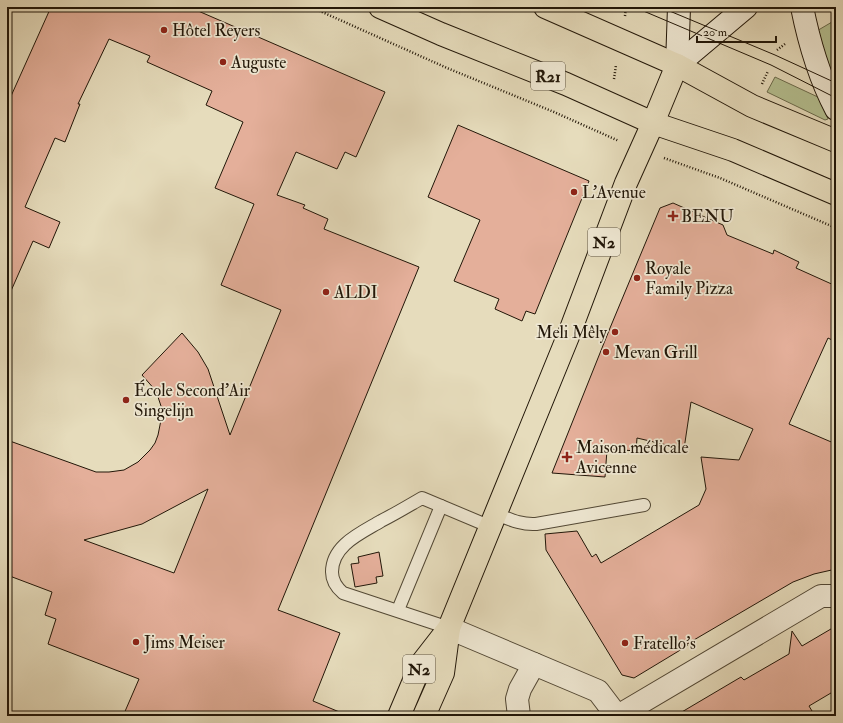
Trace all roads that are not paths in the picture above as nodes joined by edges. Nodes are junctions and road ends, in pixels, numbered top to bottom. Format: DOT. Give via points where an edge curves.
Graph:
graph roads {
  1 [pos="380,7"];
  2 [pos="545,7"];
  3 [pos="679,7"];
  4 [pos="746,7"];
  5 [pos="802,7"];
  6 [pos="677,65"];
  7 [pos="836,109"];
  8 [pos="653,123"];
  9 [pos="836,141"];
  10 [pos="836,194"];
  11 [pos="644,505"];
  12 [pos="441,506"];
  13 [pos="494,520"];
  14 [pos="836,596"];
  15 [pos="398,610"];
  16 [pos="449,628"];
  17 [pos="534,664"];
  18 [pos="399,716"];
  19 [pos="424,716"];
  20 [pos="519,716"];
  21 [pos="617,716"];
  1 -- 8 [label="main road, R21"];
  2 -- 6 [label="main road"];
  3 -- 6 [label="street, N2"];
  4 -- 6 [label="street, N2"];
  5 -- 7 [label="street" via="818,69"];
  6 -- 8 [label="main road, N2"];
  6 -- 9 [label="main road" via="752,106"];
  8 -- 10 [label="main road, R21" via="733,150"];
  8 -- 13 [label="main road, N2" via="626,183"];
  11 -- 13 [label="lane" via="536,524"];
  12 -- 13 [label="lane"];
  12 -- 15 [label="lane"];
  12 -- 15 [label="lane" via="422,498 353,538 342,547 334,559 332,576 334,583 343,593"];
  13 -- 16 [label="main road, N2"];
  14 -- 21 [label="street" via="821,596"];
  15 -- 16 [label="lane"];
  16 -- 17 [label="street"];
  16 -- 18 [label="main road, N2" via="421,664"];
  16 -- 19 [label="main road, N2" via="443,674"];
  17 -- 20 [label="street" via="517,699"];
  17 -- 21 [label="street" via="598,691"];
}
